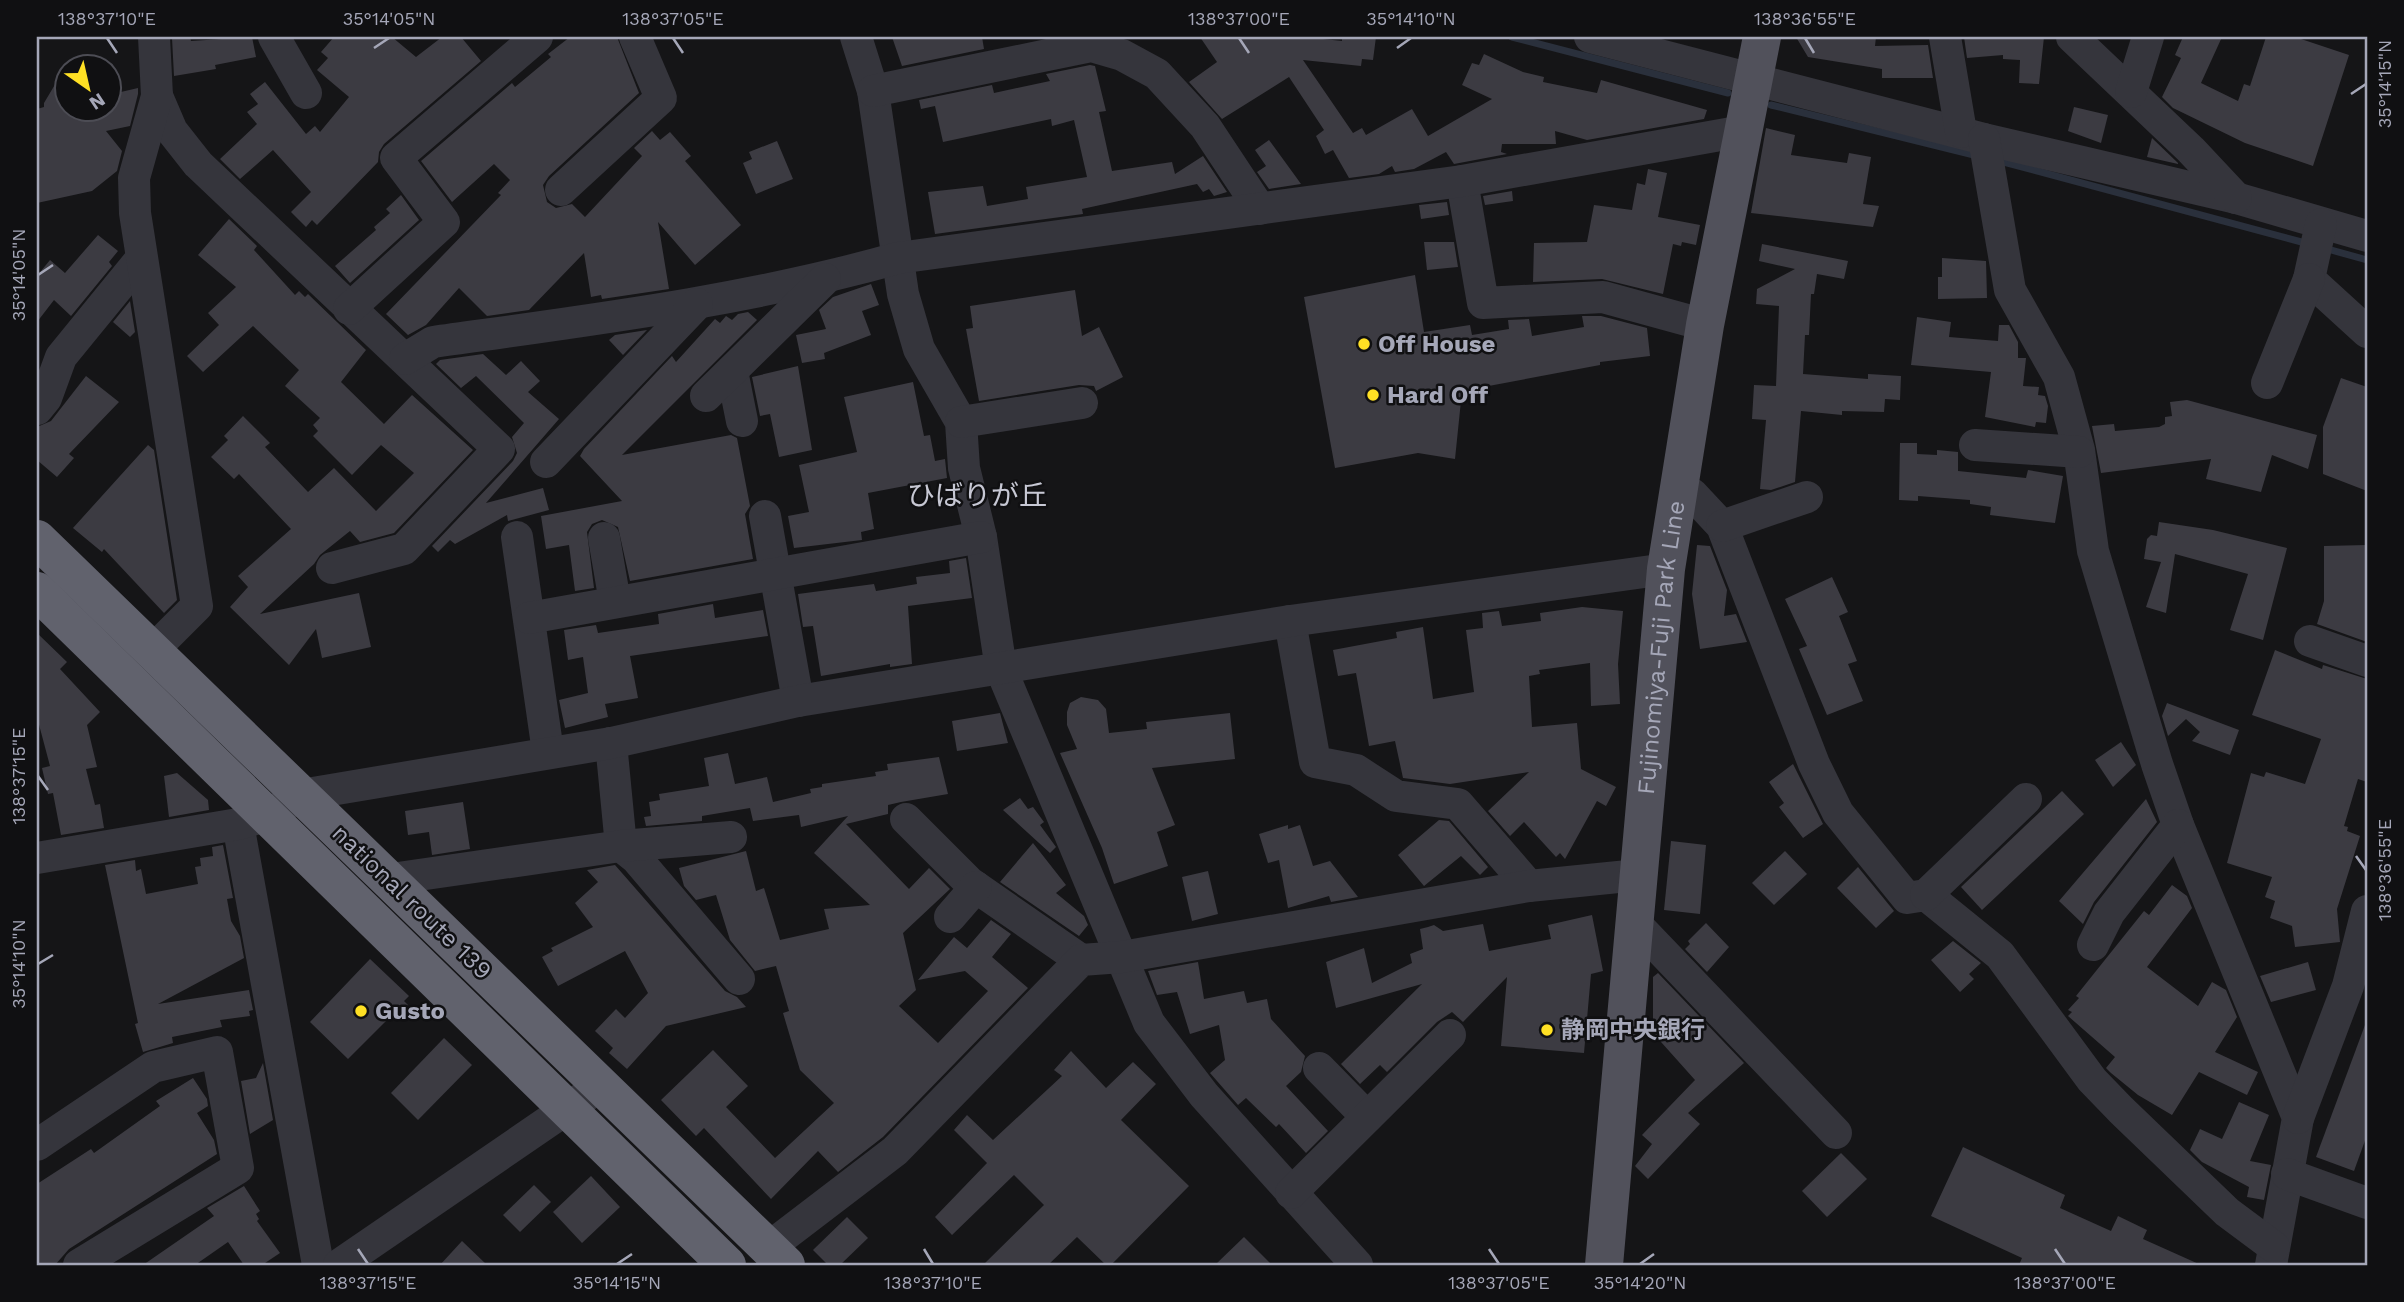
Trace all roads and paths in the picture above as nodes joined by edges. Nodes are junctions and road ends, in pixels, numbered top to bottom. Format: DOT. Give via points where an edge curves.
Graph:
graph roads {
  1 [pos="154,37"];
  2 [pos="274,37"];
  3 [pos="537,37"];
  4 [pos="635,37"];
  5 [pos="856,37"];
  6 [pos="1762,37"];
  7 [pos="1945,37"];
  8 [pos="2072,37"];
  9 [pos="2148,37"];
  10 [pos="1600,38"];
  11 [pos="1754,78"];
  12 [pos="873,91"];
  13 [pos="2131,92"];
  14 [pos="306,93"];
  15 [pos="157,96"];
  16 [pos="1743,131"];
  17 [pos="1979,147"];
  18 [pos="1462,181"];
  19 [pos="562,190"];
  20 [pos="2236,198"];
  21 [pos="1260,209"];
  22 [pos="2367,236"];
  23 [pos="2316,249"];
  24 [pos="898,258"];
  25 [pos="141,259"];
  26 [pos="825,279"];
  27 [pos="696,304"];
  28 [pos="349,309"];
  29 [pos="1705,325"];
  30 [pos="2367,332"];
  31 [pos="405,359"];
  32 [pos="732,371"];
  33 [pos="2267,383"];
  34 [pos="706,396"];
  35 [pos="1083,403"];
  36 [pos="37,409"];
  37 [pos="742,421"];
  38 [pos="961,422"];
  39 [pos="1975,444"];
  40 [pos="2079,452"];
  41 [pos="546,462"];
  42 [pos="1679,490"];
  43 [pos="1807,497"];
  44 [pos="765,516"];
  45 [pos="1722,526"];
  46 [pos="517,537"];
  47 [pos="981,537"];
  48 [pos="604,538"];
  49 [pos="37,539"];
  50 [pos="332,568"];
  51 [pos="1666,569"];
  52 [pos="778,572"];
  53 [pos="37,591"];
  54 [pos="615,602"];
  55 [pos="529,618"];
  56 [pos="1290,621"];
  57 [pos="2310,641"];
  58 [pos="152,651"];
  59 [pos="2367,661"];
  60 [pos="1000,669"];
  61 [pos="798,701"];
  62 [pos="611,743"];
  63 [pos="548,752"];
  64 [pos="301,795"];
  65 [pos="2026,799"];
  66 [pos="252,820"];
  67 [pos="906,820"];
  68 [pos="2178,825"];
  69 [pos="731,837"];
  70 [pos="621,846"];
  71 [pos="37,858"];
  72 [pos="1638,875"];
  73 [pos="391,879"];
  74 [pos="1529,886"];
  75 [pos="976,887"];
  76 [pos="1926,895"];
  77 [pos="2367,911"];
  78 [pos="950,917"];
  79 [pos="1634,922"];
  80 [pos="2093,945"];
  81 [pos="1122,957"];
  82 [pos="1081,960"];
  83 [pos="739,979"];
  84 [pos="1450,1035"];
  85 [pos="1319,1068"];
  86 [pos="599,1086"];
  87 [pos="566,1111"];
  88 [pos="1367,1117"];
  89 [pos="2298,1118"];
  90 [pos="1836,1133"];
  91 [pos="37,1144"];
  92 [pos="2287,1174"];
  93 [pos="1291,1193"];
  94 [pos="2367,1203"];
  95 [pos="777,1256"];
  96 [pos="2272,1256"];
  97 [pos="79,1265"];
  98 [pos="318,1265"];
  99 [pos="339,1265"];
  100 [pos="726,1265"];
  101 [pos="1357,1265"];
  102 [pos="1604,1265"];
  1 -- 15 [label="street"];
  2 -- 14 [label="street"];
  3 -- 28 [label="street" via="396,158 444,222"];
  4 -- 19 [label="street" via="662,98"];
  5 -- 12 [label="street"];
  6 -- 11 [label="main road, Fujinomiya-Fuji Park Line"];
  7 -- 17 [label="street"];
  8 -- 13 [label="street"];
  9 -- 13 [label="street"];
  10 -- 11 [label="street"];
  11 -- 16 [label="main road, Fujinomiya-Fuji Park Line"];
  11 -- 17 [label="street"];
  12 -- 21 [label="street" via="1091,46 1122,55 1157,74 1205,126"];
  12 -- 24 [label="street"];
  13 -- 20 [label="street"];
  15 -- 25 [label="street" via="134,178"];
  15 -- 28 [label="street" via="172,131 198,164"];
  16 -- 18 [label="street"];
  16 -- 29 [label="main road, Fujinomiya-Fuji Park Line"];
  17 -- 20 [label="street"];
  17 -- 40 [label="street" via="2010,290 2059,377"];
  18 -- 21 [label="street"];
  18 -- 29 [label="street" via="1483,303 1603,297"];
  20 -- 23 [label="street"];
  21 -- 24 [label="street"];
  22 -- 23 [label="street"];
  23 -- 30 [label="street"];
  23 -- 33 [label="street"];
  24 -- 26 [label="street"];
  24 -- 38 [label="street" via="919,349"];
  25 -- 36 [label="street" via="61,357 46,398"];
  25 -- 58 [label="street" via="197,606"];
  26 -- 27 [label="street"];
  26 -- 32 [label="street"];
  27 -- 31 [label="street" via="433,342"];
  27 -- 41 [label="street"];
  28 -- 31 [label="street"];
  29 -- 42 [label="main road, Fujinomiya-Fuji Park Line"];
  31 -- 50 [label="street" via="499,449 404,549"];
  32 -- 34 [label="street"];
  32 -- 37 [label="street"];
  35 -- 38 [label="street"];
  38 -- 47 [label="street" via="964,468"];
  39 -- 40 [label="street"];
  40 -- 68 [label="street" via="2093,551"];
  42 -- 45 [label="street" via="1692,494"];
  42 -- 51 [label="main road, Fujinomiya-Fuji Park Line"];
  43 -- 45 [label="street"];
  44 -- 52 [label="street"];
  45 -- 76 [label="street" via="1814,764 1838,813 1908,898"];
  46 -- 55 [label="street"];
  47 -- 52 [label="street"];
  47 -- 60 [label="street"];
  48 -- 54 [label="street"];
  49 -- 58 [label="highway, national route 139"];
  51 -- 56 [label="street"];
  51 -- 72 [label="main road, Fujinomiya-Fuji Park Line"];
  52 -- 54 [label="street"];
  52 -- 61 [label="street"];
  53 -- 66 [label="highway, national route 139"];
  54 -- 55 [label="street"];
  55 -- 63 [label="street"];
  56 -- 60 [label="street"];
  56 -- 74 [label="street" via="1315,762 1356,770 1396,796 1458,804"];
  57 -- 59 [label="street"];
  58 -- 64 [label="highway, national route 139"];
  60 -- 61 [label="street"];
  60 -- 81 [label="street"];
  61 -- 62 [label="street"];
  62 -- 63 [label="street"];
  62 -- 70 [label="street"];
  63 -- 64 [label="street"];
  64 -- 66 [label="street"];
  64 -- 73 [label="highway, national route 139"];
  65 -- 76 [label="street"];
  66 -- 71 [label="street"];
  66 -- 87 [label="highway, national route 139"];
  66 -- 98 [label="street"];
  67 -- 75 [label="street"];
  68 -- 80 [label="street" via="2109,913"];
  68 -- 89 [label="street"];
  69 -- 70 [label="street"];
  70 -- 73 [label="street"];
  70 -- 83 [label="street"];
  72 -- 74 [label="street"];
  72 -- 79 [label="main road, Fujinomiya-Fuji Park Line"];
  73 -- 86 [label="highway, national route 139"];
  74 -- 81 [label="street"];
  75 -- 78 [label="street"];
  75 -- 82 [label="street"];
  76 -- 96 [label="street" via="2000,955 2092,1080"];
  77 -- 89 [label="street" via="2348,986"];
  79 -- 90 [label="street"];
  79 -- 102 [label="main road, Fujinomiya-Fuji Park Line"];
  81 -- 82 [label="street"];
  81 -- 93 [label="street" via="1149,1024 1168,1051"];
  82 -- 95 [label="street" via="895,1151"];
  84 -- 88 [label="street"];
  85 -- 88 [label="street"];
  86 -- 87 [label="street"];
  86 -- 95 [label="highway, national route 139"];
  87 -- 99 [label="street"];
  87 -- 100 [label="highway, national route 139"];
  88 -- 93 [label="street"];
  89 -- 92 [label="street"];
  91 -- 97 [label="street" via="153,1068 217,1052 238,1168"];
  92 -- 94 [label="street"];
  92 -- 96 [label="street"];
  93 -- 101 [label="street"];
}
